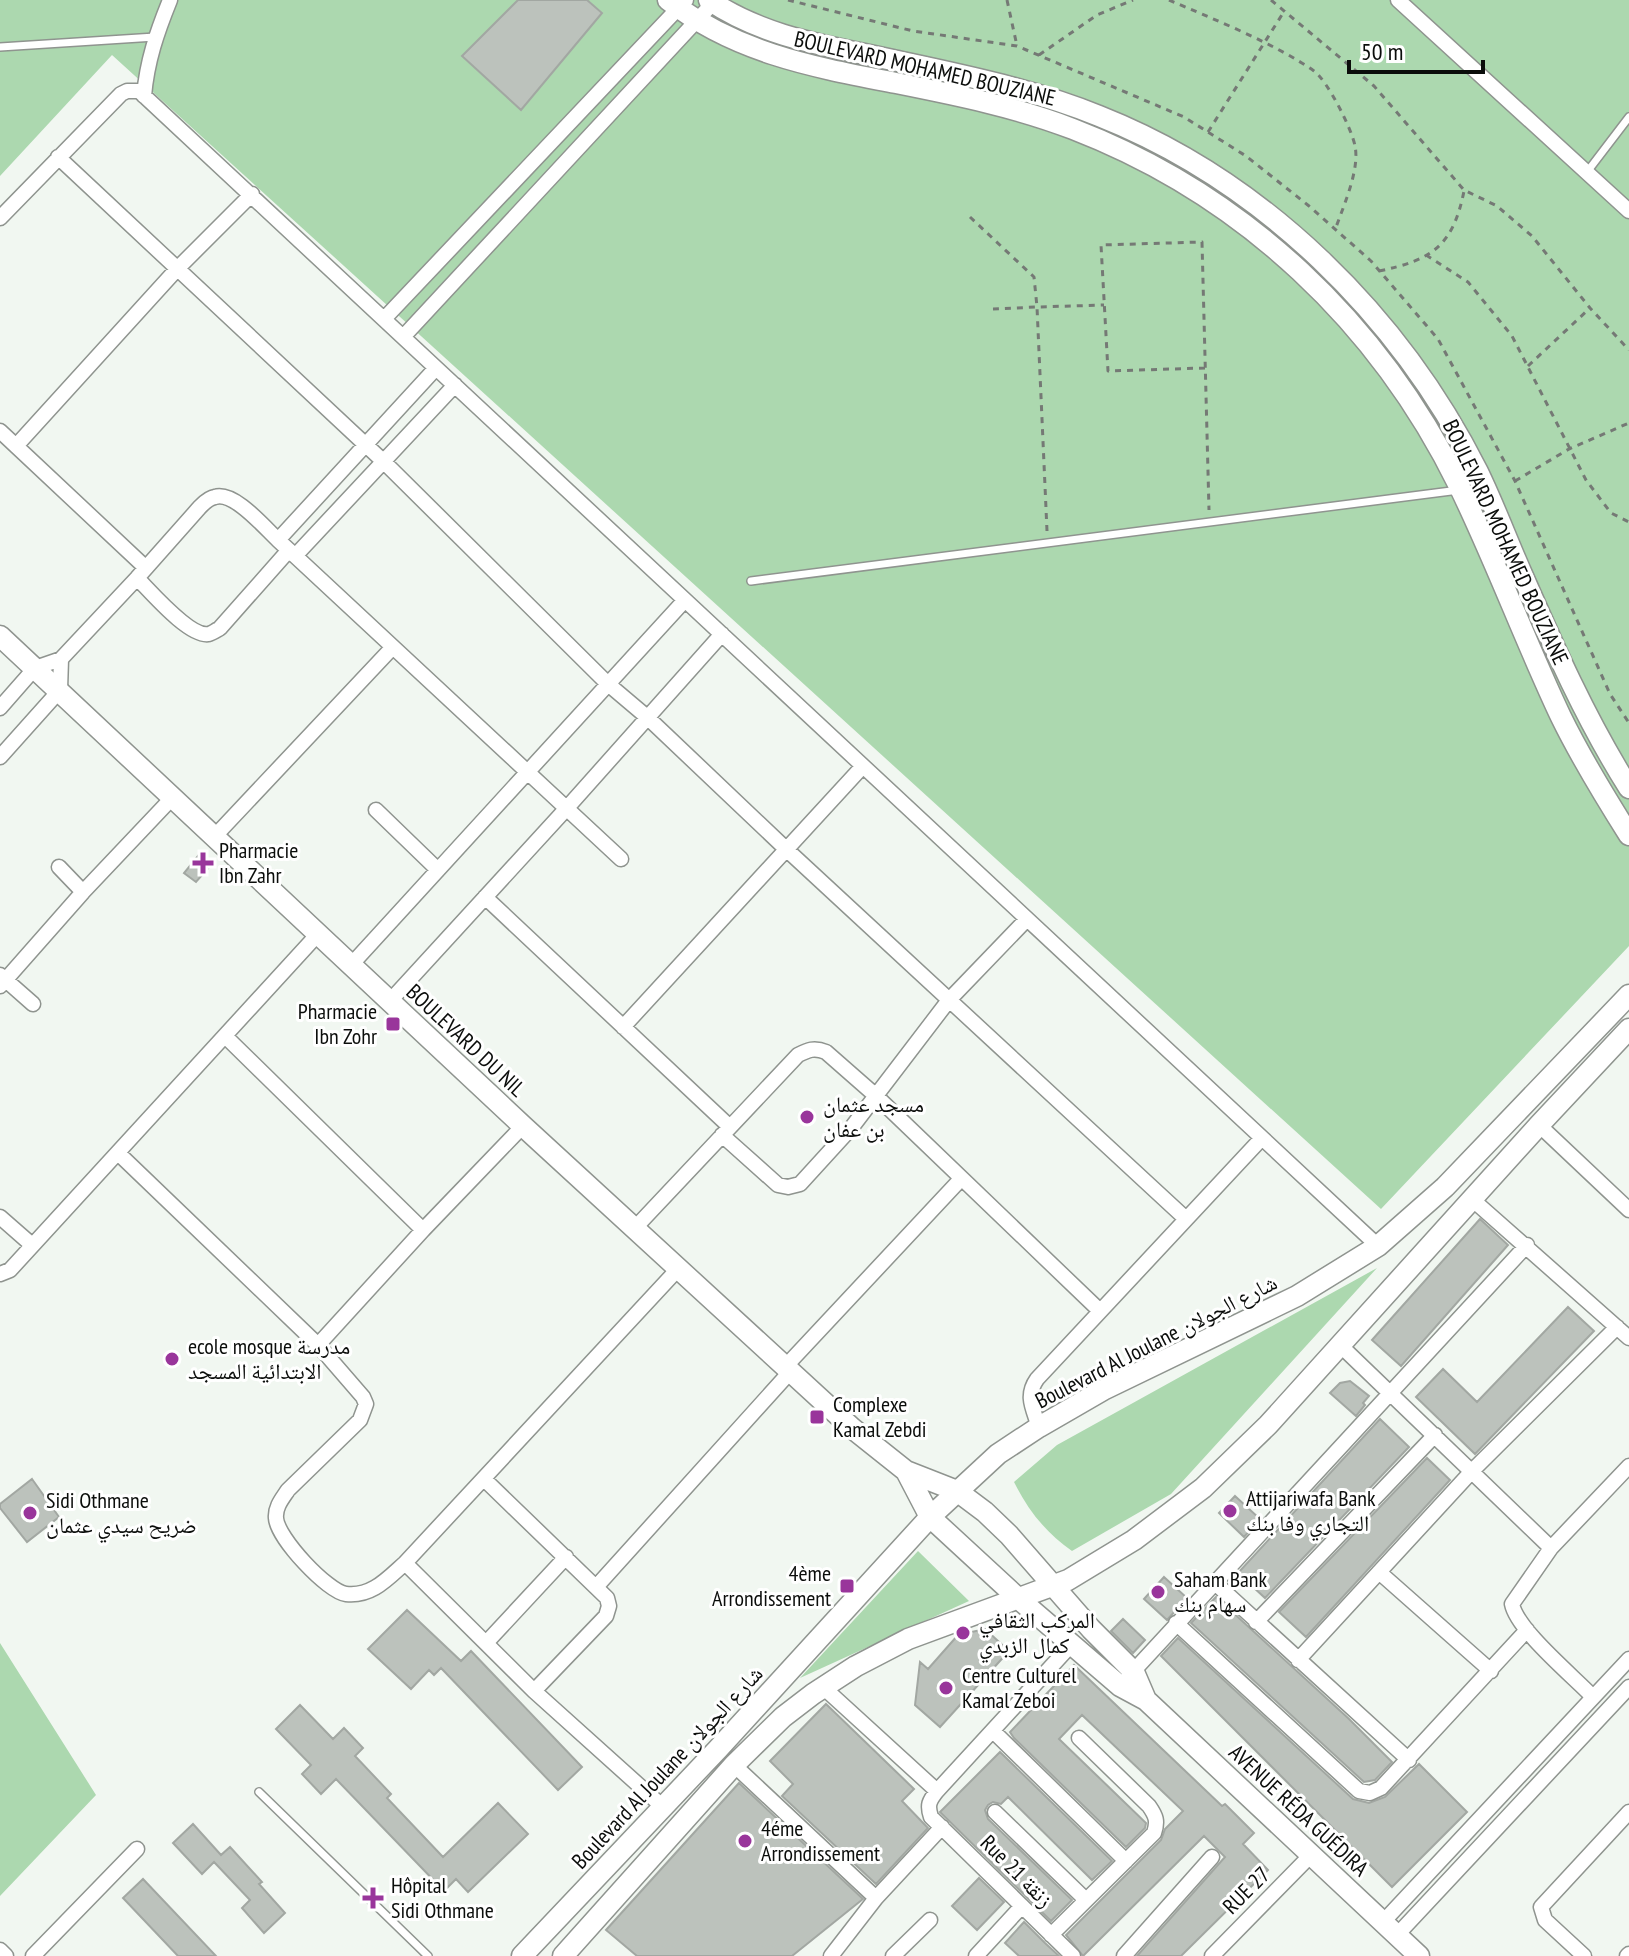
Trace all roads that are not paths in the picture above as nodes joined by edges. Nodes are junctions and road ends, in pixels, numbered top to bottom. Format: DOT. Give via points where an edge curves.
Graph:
graph roads {
  1 [pos="170,0"];
  2 [pos="1398,0"];
  3 [pos="711,1"];
  4 [pos="678,3"];
  5 [pos="697,21"];
  6 [pos="155,37"];
  7 [pos="0,47"];
  8 [pos="144,96"];
  9 [pos="1629,117"];
  10 [pos="58,157"];
  11 [pos="531,164"];
  12 [pos="1587,172"];
  13 [pos="549,180"];
  14 [pos="252,194"];
  15 [pos="1629,211"];
  16 [pos="0,218"];
  17 [pos="177,269"];
  18 [pos="384,319"];
  19 [pos="403,337"];
  20 [pos="436,368"];
  21 [pos="455,385"];
  22 [pos="0,431"];
  23 [pos="16,446"];
  24 [pos="366,446"];
  25 [pos="383,461"];
  26 [pos="1460,489"];
  27 [pos="287,549"];
  28 [pos="142,573"];
  29 [pos="751,581"];
  30 [pos="685,600"];
  31 [pos="722,634"];
  32 [pos="0,636"];
  33 [pos="392,648"];
  34 [pos="61,659"];
  35 [pos="35,668"];
  36 [pos="608,684"];
  37 [pos="60,690"];
  38 [pos="0,708"];
  39 [pos="647,717"];
  40 [pos="0,757"];
  41 [pos="863,766"];
  42 [pos="527,773"];
  43 [pos="1629,788"];
  44 [pos="173,797"];
  45 [pos="566,809"];
  46 [pos="376,810"];
  47 [pos="1629,835"];
  48 [pos="215,836"];
  49 [pos="786,849"];
  50 [pos="621,859"];
  51 [pos="59,867"];
  52 [pos="438,870"];
  53 [pos="83,892"];
  54 [pos="485,897"];
  55 [pos="1027,919"];
  56 [pos="318,934"];
  57 [pos="351,965"];
  58 [pos="2,980"];
  59 [pos="1629,995"];
  60 [pos="949,1000"];
  61 [pos="390,1001"];
  62 [pos="33,1004"];
  63 [pos="623,1027"];
  64 [pos="1629,1029"];
  65 [pos="225,1036"];
  66 [pos="875,1095"];
  67 [pos="1539,1125"];
  68 [pos="523,1126"];
  69 [pos="726,1131"];
  70 [pos="1262,1138"];
  71 [pos="118,1153"];
  72 [pos="960,1180"];
  73 [pos="1473,1200"];
  74 [pos="1629,1210"];
  75 [pos="0,1217"];
  76 [pos="1185,1218"];
  77 [pos="634,1229"];
  78 [pos="423,1230"];
  79 [pos="32,1245"];
  80 [pos="1527,1245"];
  81 [pos="1378,1246"];
  82 [pos="678,1269"];
  83 [pos="0,1274"];
  84 [pos="1099,1310"];
  85 [pos="1617,1327"];
  86 [pos="1629,1338"];
  87 [pos="318,1345"];
  88 [pos="1341,1346"];
  89 [pos="788,1370"];
  90 [pos="1392,1394"];
  91 [pos="1039,1427"];
  92 [pos="1435,1435"];
  93 [pos="1629,1466"];
  94 [pos="1473,1470"];
  95 [pos="906,1471"];
  96 [pos="484,1479"];
  97 [pos="957,1491"];
  98 [pos="930,1517"];
  99 [pos="1551,1548"];
  100 [pos="566,1557"];
  101 [pos="405,1563"];
  102 [pos="1379,1572"];
  103 [pos="1214,1582"];
  104 [pos="1054,1586"];
  105 [pos="596,1587"];
  106 [pos="1020,1600"];
  107 [pos="1256,1622"];
  108 [pos="1176,1623"];
  109 [pos="1527,1630"];
  110 [pos="486,1643"];
  111 [pos="1071,1645"];
  112 [pos="1629,1659"];
  113 [pos="1298,1660"];
  114 [pos="1491,1671"];
  115 [pos="1127,1679"];
  116 [pos="823,1687"];
  117 [pos="1629,1687"];
  118 [pos="534,1691"];
  119 [pos="1593,1697"];
  120 [pos="993,1731"];
  121 [pos="1079,1738"];
  122 [pos="1409,1760"];
  123 [pos="734,1765"];
  124 [pos="937,1791"];
  125 [pos="259,1792"];
  126 [pos="663,1807"];
  127 [pos="995,1812"];
  128 [pos="1629,1812"];
  129 [pos="936,1822"];
  130 [pos="137,1849"];
  131 [pos="1311,1855"];
  132 [pos="1212,1857"];
  133 [pos="1126,1861"];
  134 [pos="876,1898"];
  135 [pos="1086,1900"];
  136 [pos="1022,1906"];
  137 [pos="930,1920"];
  138 [pos="1390,1928"];
  139 [pos="1051,1935"];
  140 [pos="0,1950"];
  141 [pos="835,1955"];
  142 [pos="979,1955"];
  143 [pos="6,1956"];
  144 [pos="33,1956"];
  145 [pos="428,1956"];
  146 [pos="522,1956"];
  147 [pos="563,1956"];
  148 [pos="893,1956"];
  149 [pos="1073,1956"];
  150 [pos="1124,1956"];
  151 [pos="1212,1956"];
  152 [pos="1419,1956"];
  153 [pos="1584,1956"];
  1 -- 6 [label="street"];
  2 -- 12 [label="street"];
  3 -- 5 [label="street"];
  3 -- 43 [label="street, BOULEVARD MOHAMED BOUZIANE" via="739,19 791,38 1002,83 1099,116 1196,164 1290,233 1361,299 1451,424 1479,474 1562,667"];
  4 -- 5 [label="street, BOULEVARD MOHAMED BOUZIANE"];
  4 -- 11 [label="street"];
  5 -- 13 [label="street"];
  5 -- 26 [label="street, BOULEVARD MOHAMED BOUZIANE" via="743,45 800,63 1020,110 1122,150 1194,190 1286,259 1346,317 1391,371"];
  6 -- 7 [label="lane"];
  6 -- 8 [label="street"];
  8 -- 10 [label="street" via="134,90 121,94"];
  8 -- 14 [label="street"];
  9 -- 12 [label="lane"];
  10 -- 16 [label="street"];
  10 -- 17 [label="street"];
  11 -- 13 [label="street"];
  11 -- 18 [label="street"];
  12 -- 15 [label="street"];
  13 -- 19 [label="street"];
  14 -- 17 [label="street"];
  14 -- 18 [label="street"];
  17 -- 23 [label="street"];
  17 -- 24 [label="street"];
  18 -- 19 [label="street"];
  19 -- 20 [label="street"];
  20 -- 21 [label="street"];
  20 -- 24 [label="street"];
  21 -- 25 [label="street"];
  21 -- 30 [label="street"];
  22 -- 23 [label="street"];
  23 -- 28 [label="street"];
  24 -- 25 [label="street"];
  24 -- 27 [label="street"];
  25 -- 27 [label="street"];
  25 -- 36 [label="street"];
  26 -- 29 [label="lane"];
  26 -- 47 [label="street, BOULEVARD MOHAMED BOUZIANE" via="1561,718"];
  27 -- 28 [label="street" via="235,501 216,496"];
  27 -- 28 [label="street" via="220,628 209,634 186,626"];
  27 -- 33 [label="street"];
  28 -- 34 [label="street"];
  30 -- 31 [label="street"];
  30 -- 36 [label="street"];
  31 -- 39 [label="street"];
  31 -- 41 [label="street"];
  32 -- 35 [label="street, BOULEVARD DU NIL"];
  33 -- 42 [label="street"];
  33 -- 48 [label="street"];
  34 -- 35 [label="street"];
  34 -- 37 [label="street"];
  35 -- 37 [label="street, BOULEVARD DU NIL"];
  35 -- 38 [label="street"];
  36 -- 39 [label="street"];
  36 -- 42 [label="street"];
  37 -- 40 [label="street"];
  37 -- 44 [label="street, BOULEVARD DU NIL"];
  39 -- 45 [label="street"];
  39 -- 49 [label="street"];
  41 -- 49 [label="street"];
  41 -- 55 [label="street"];
  42 -- 45 [label="street"];
  42 -- 52 [label="street"];
  44 -- 48 [label="street, BOULEVARD DU NIL"];
  44 -- 53 [label="street"];
  45 -- 50 [label="street"];
  45 -- 54 [label="street"];
  46 -- 52 [label="street"];
  48 -- 56 [label="street, BOULEVARD DU NIL"];
  49 -- 60 [label="street"];
  49 -- 63 [label="street"];
  51 -- 53 [label="street"];
  52 -- 57 [label="street"];
  53 -- 58 [label="street"];
  54 -- 61 [label="street"];
  54 -- 63 [label="street"];
  55 -- 60 [label="street"];
  55 -- 70 [label="street"];
  56 -- 57 [label="street, BOULEVARD DU NIL"];
  56 -- 65 [label="street"];
  57 -- 61 [label="street, BOULEVARD DU NIL"];
  58 -- 62 [label="street"];
  59 -- 81 [label="street, Boulevard Al Joulane شارع الجولان" via="1445,1187"];
  60 -- 66 [label="street"];
  60 -- 76 [label="street"];
  61 -- 68 [label="street, BOULEVARD DU NIL"];
  63 -- 69 [label="street"];
  64 -- 67 [label="street"];
  65 -- 71 [label="street"];
  65 -- 78 [label="street"];
  66 -- 69 [label="street" via="826,1052 811,1049 798,1055"];
  66 -- 69 [label="street" via="800,1184 788,1187 778,1185"];
  66 -- 72 [label="street"];
  67 -- 73 [label="street"];
  67 -- 74 [label="street"];
  68 -- 77 [label="street, BOULEVARD DU NIL"];
  68 -- 78 [label="street"];
  69 -- 77 [label="street"];
  70 -- 76 [label="street"];
  70 -- 81 [label="street"];
  71 -- 79 [label="street"];
  71 -- 87 [label="street"];
  72 -- 84 [label="street"];
  72 -- 89 [label="street"];
  73 -- 80 [label="street"];
  73 -- 88 [label="street"];
  75 -- 79 [label="street"];
  76 -- 84 [label="street"];
  77 -- 82 [label="street, BOULEVARD DU NIL"];
  78 -- 87 [label="street"];
  79 -- 83 [label="street"];
  80 -- 85 [label="street"];
  80 -- 90 [label="street"];
  81 -- 91 [label="street, Boulevard Al Joulane شارع الجولان" via="1297,1296 1103,1390"];
  82 -- 89 [label="street, BOULEVARD DU NIL"];
  82 -- 96 [label="street"];
  84 -- 91 [label="street" via="1031,1388 1029,1399"];
  85 -- 86 [label="street"];
  85 -- 94 [label="street"];
  87 -- 101 [label="street" via="366,1404 352,1429 288,1490 275,1516 278,1527 331,1589 347,1594 376,1589"];
  88 -- 90 [label="street"];
  88 -- 104 [label="street" via="1203,1488 1134,1540"];
  89 -- 95 [label="street, BOULEVARD DU NIL"];
  89 -- 105 [label="street"];
  90 -- 92 [label="street"];
  90 -- 103 [label="street"];
  91 -- 97 [label="street, Boulevard Al Joulane شارع الجولان"];
  92 -- 94 [label="street"];
  92 -- 107 [label="street"];
  93 -- 99 [label="street"];
  94 -- 99 [label="street"];
  94 -- 102 [label="street"];
  95 -- 97 [label="street, BOULEVARD DU NIL"];
  95 -- 98 [label="street, BOULEVARD DU NIL"];
  96 -- 100 [label="street"];
  96 -- 101 [label="street"];
  97 -- 98 [label="street, Boulevard Al Joulane شارع الجولان"];
  97 -- 104 [label="street, AVENUE RÉDA GUÉDIRA" via="1009,1535"];
  98 -- 106 [label="street, AVENUE RÉDA GUÉDIRA"];
  98 -- 126 [label="street, Boulevard Al Joulane شارع الجولان"];
  99 -- 109 [label="street" via="1512,1604"];
  100 -- 105 [label="street"];
  100 -- 110 [label="street"];
  101 -- 110 [label="street"];
  102 -- 113 [label="street"];
  102 -- 114 [label="street"];
  103 -- 107 [label="street"];
  103 -- 108 [label="street"];
  104 -- 106 [label="street"];
  104 -- 115 [label="street, AVENUE RÉDA GUÉDIRA"];
  105 -- 118 [label="street" via="607,1598 606,1616"];
  106 -- 111 [label="street, AVENUE RÉDA GUÉDIRA"];
  106 -- 116 [label="street" via="908,1639"];
  107 -- 113 [label="street"];
  108 -- 115 [label="street"];
  108 -- 122 [label="street" via="1359,1791 1381,1788"];
  109 -- 114 [label="street"];
  109 -- 119 [label="street"];
  110 -- 118 [label="street"];
  111 -- 115 [label="street, AVENUE RÉDA GUÉDIRA"];
  111 -- 120 [label="street"];
  112 -- 119 [label="street"];
  113 -- 122 [label="street"];
  114 -- 122 [label="street"];
  115 -- 131 [label="street, AVENUE RÉDA GUÉDIRA"];
  116 -- 123 [label="street"];
  116 -- 124 [label="street"];
  117 -- 138 [label="street"];
  118 -- 126 [label="street"];
  119 -- 138 [label="street"];
  120 -- 124 [label="street"];
  120 -- 133 [label="street"];
  121 -- 133 [label="street" via="1155,1815 1154,1833"];
  123 -- 134 [label="street"];
  123 -- 147 [label="street"];
  124 -- 129 [label="street" via="929,1801"];
  125 -- 145 [label="lane"];
  126 -- 146 [label="street, Boulevard Al Joulane شارع الجولان"];
  127 -- 135 [label="street"];
  128 -- 153 [label="street" via="1541,1907 1545,1920"];
  129 -- 134 [label="street"];
  129 -- 136 [label="street, Rue 21 زنقة"];
  130 -- 144 [label="street"];
  131 -- 138 [label="street, AVENUE RÉDA GUÉDIRA"];
  131 -- 151 [label="street, RUE 27"];
  132 -- 150 [label="street"];
  133 -- 135 [label="street"];
  134 -- 141 [label="street"];
  135 -- 139 [label="street"];
  136 -- 139 [label="street, Rue 21 زنقة"];
  136 -- 142 [label="street"];
  137 -- 148 [label="street"];
  138 -- 152 [label="street, AVENUE RÉDA GUÉDIRA"];
  139 -- 149 [label="street, Rue 21 زنقة"];
  140 -- 143 [label="street"];
}
